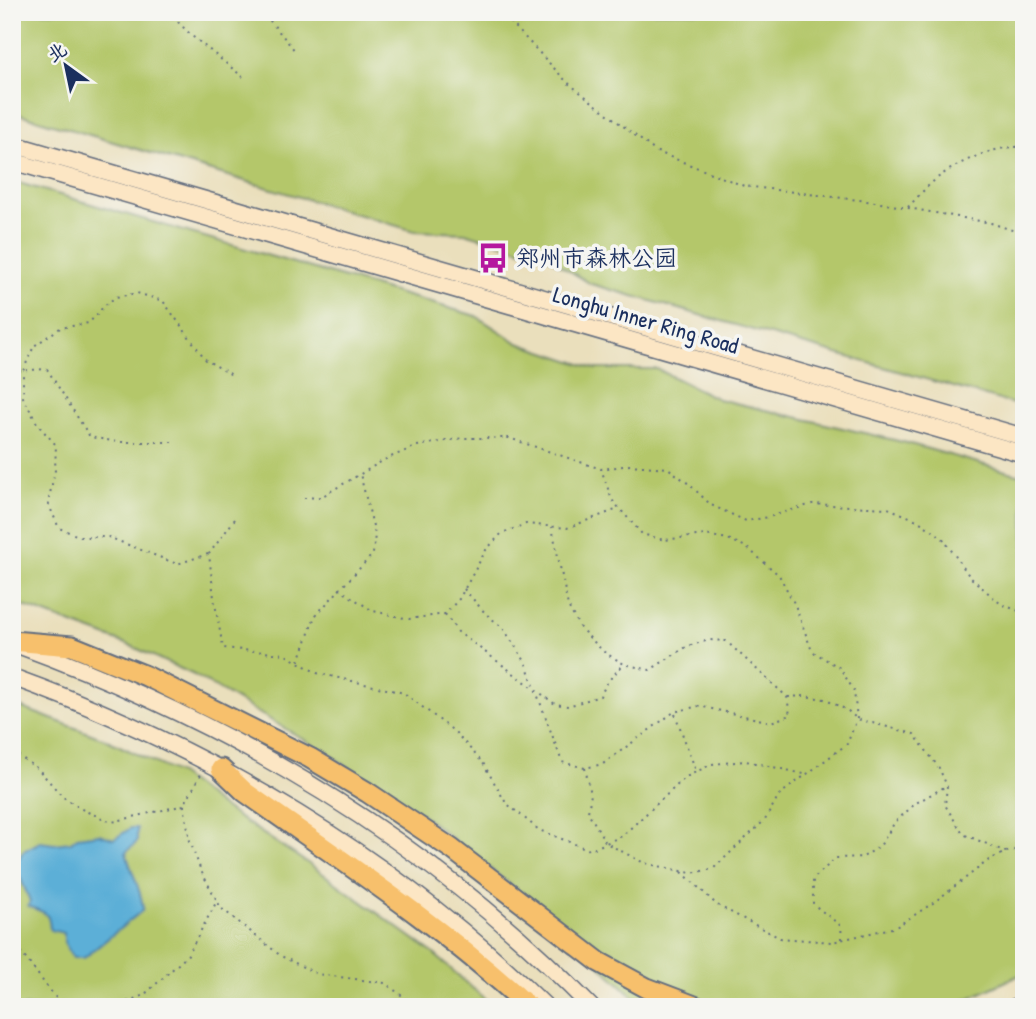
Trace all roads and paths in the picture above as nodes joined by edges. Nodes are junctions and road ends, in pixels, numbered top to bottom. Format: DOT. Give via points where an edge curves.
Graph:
graph roads {
  1 [pos="168,12"];
  2 [pos="259,12"];
  3 [pos="501,12"];
  4 [pos="296,52"];
  5 [pos="243,77"];
  6 [pos="12,144"];
  7 [pos="1024,147"];
  8 [pos="12,161"];
  9 [pos="907,208"];
  10 [pos="1024,234"];
  11 [pos="12,371"];
  12 [pos="23,371"];
  13 [pos="232,375"];
  14 [pos="1024,437"];
  15 [pos="172,442"];
  16 [pos="1024,454"];
  17 [pos="601,469"];
  18 [pos="360,473"];
  19 [pos="304,498"];
  20 [pos="619,508"];
  21 [pos="235,519"];
  22 [pos="552,527"];
  23 [pos="209,554"];
  24 [pos="339,589"];
  25 [pos="464,589"];
  26 [pos="1024,613"];
  27 [pos="445,614"];
  28 [pos="12,642"];
  29 [pos="299,662"];
  30 [pos="624,664"];
  31 [pos="12,677"];
  32 [pos="535,691"];
  33 [pos="787,697"];
  34 [pos="674,712"];
  35 [pos="857,719"];
  36 [pos="12,751"];
  37 [pos="214,765"];
  38 [pos="585,768"];
  39 [pos="696,772"];
  40 [pos="804,774"];
  41 [pos="947,786"];
  42 [pos="184,805"];
  43 [pos="607,843"];
  44 [pos="1024,848"];
  45 [pos="1006,852"];
  46 [pos="681,872"];
  47 [pos="217,901"];
  48 [pos="842,940"];
  49 [pos="12,941"];
  50 [pos="1024,1003"];
  51 [pos="63,1007"];
  52 [pos="114,1007"];
  53 [pos="417,1007"];
  54 [pos="529,1007"];
  55 [pos="547,1007"];
  56 [pos="591,1007"];
  57 [pos="697,1007"];
  58 [pos="1017,1007"];
  1 -- 5 [label="path"];
  2 -- 4 [label="path"];
  3 -- 9 [label="path" via="567,82 655,151 744,186"];
  6 -- 14 [label="main road, Longhu Inner Ring Road"];
  7 -- 9 [label="path" via="973,158 935,179"];
  8 -- 16 [label="main road, Longhu Inner Ring Road"];
  9 -- 10 [label="path" via="991,223"];
  11 -- 12 [label="path"];
  12 -- 13 [label="path" via="34,346 60,328 89,324 116,297 137,293 163,302 206,360"];
  12 -- 15 [label="path" via="47,369 90,437"];
  12 -- 23 [label="path" via="23,397 38,425 56,445 48,503 59,528 81,537 108,537 177,564"];
  17 -- 18 [label="path" via="509,438 463,438 417,446"];
  17 -- 20 [label="path"];
  17 -- 26 [label="path" via="630,464 668,468 711,505 746,520 812,504 888,508 942,537 970,577 1002,604"];
  18 -- 19 [label="path" via="321,497"];
  18 -- 24 [label="path" via="375,534 373,554"];
  20 -- 22 [label="path" via="567,527"];
  20 -- 35 [label="path" via="642,534 664,540 705,535 728,539 746,547 779,575 812,650 840,668 855,691"];
  21 -- 23 [label="path"];
  22 -- 25 [label="path" via="526,524 502,533 486,550"];
  22 -- 30 [label="path" via="568,606 580,628"];
  23 -- 29 [label="path" via="223,648 284,654"];
  24 -- 27 [label="path" via="373,611 410,619"];
  24 -- 29 [label="path" via="314,616"];
  25 -- 27 [label="path"];
  25 -- 32 [label="path" via="503,628 525,662"];
  27 -- 32 [label="path" via="458,632"];
  28 -- 56 [label="main road" via="131,690 300,776 443,876 528,946"];
  28 -- 57 [label="highway" via="72,646 146,676 310,758 452,849 587,954 647,988"];
  29 -- 43 [label="path" via="317,673 404,693 455,732 483,763 506,803 540,831 590,850"];
  30 -- 32 [label="path" via="600,696 584,703 555,704"];
  30 -- 33 [label="path" via="650,670 688,646 726,641"];
  31 -- 37 [label="main road" via="118,719"];
  32 -- 38 [label="path" via="562,762"];
  33 -- 34 [label="path" via="790,715 771,722 699,706"];
  33 -- 35 [label="path" via="824,699"];
  34 -- 38 [label="path" via="603,764"];
  34 -- 39 [label="path"];
  35 -- 40 [label="path" via="847,744"];
  35 -- 41 [label="path" via="914,734"];
  36 -- 42 [label="path" via="38,769 63,797 112,822"];
  37 -- 42 [label="path"];
  37 -- 54 [label="highway" via="245,792 411,909"];
  37 -- 55 [label="main road" via="383,868"];
  38 -- 43 [label="path" via="591,794 588,812"];
  39 -- 40 [label="path" via="712,764 746,761"];
  39 -- 43 [label="path" via="622,836"];
  40 -- 46 [label="path" via="779,795 765,820 713,869"];
  41 -- 45 [label="path" via="945,805 963,834"];
  41 -- 48 [label="path" via="916,803 895,822 880,846 863,857 836,858 813,879 813,904 841,926"];
  42 -- 47 [label="path" via="190,841"];
  43 -- 46 [label="path" via="643,863"];
  44 -- 45 [label="path"];
  45 -- 48 [label="path" via="896,927"];
  46 -- 48 [label="path" via="717,905 780,938"];
  47 -- 52 [label="path" via="187,956 145,995"];
  47 -- 53 [label="path" via="281,956 317,974 385,983"];
  49 -- 51 [label="path"];
  50 -- 58 [label="main road"];
}
